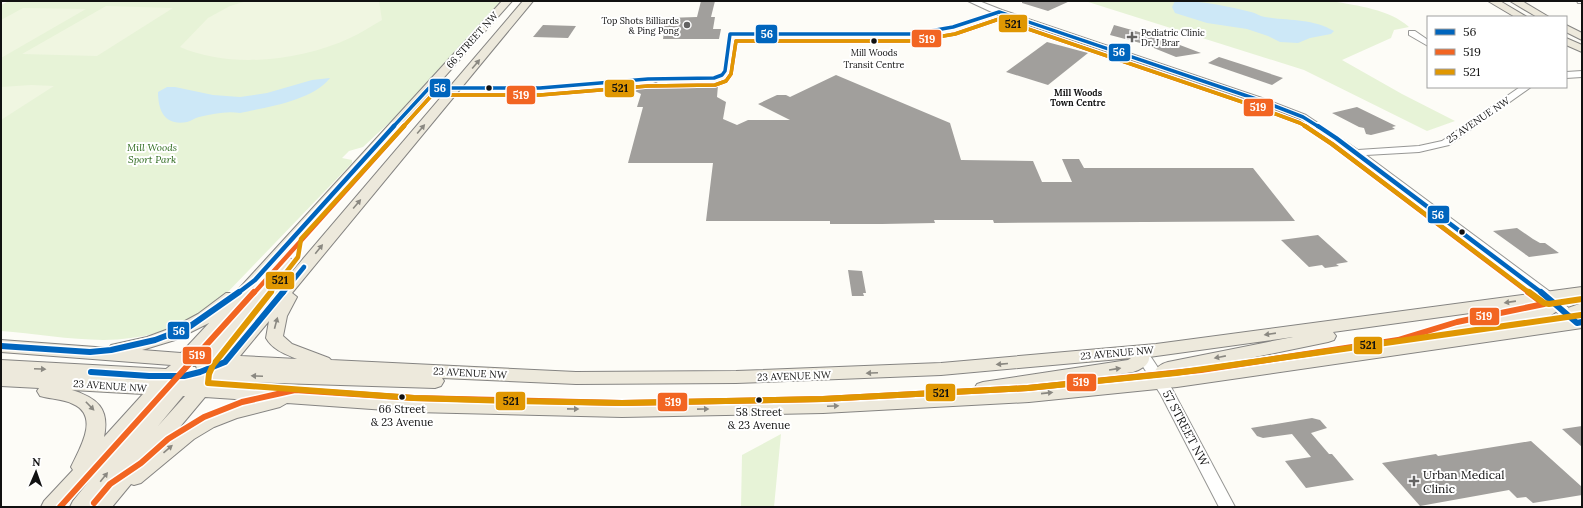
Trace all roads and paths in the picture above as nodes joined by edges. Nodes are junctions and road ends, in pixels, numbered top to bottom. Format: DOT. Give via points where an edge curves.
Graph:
graph roads {
  1 [pos="507,1"];
  2 [pos="521,1"];
  3 [pos="528,1"];
  4 [pos="972,1"];
  5 [pos="1493,1"];
  6 [pos="1516,2"];
  7 [pos="1520,16"];
  8 [pos="1542,16"];
  9 [pos="1567,29"];
  10 [pos="1412,33"];
  11 [pos="1582,37"];
  12 [pos="496,40"];
  13 [pos="1567,42"];
  14 [pos="1427,43"];
  15 [pos="1582,49"];
  16 [pos="1582,74"];
  17 [pos="1567,75"];
  18 [pos="1521,88"];
  19 [pos="1356,153"];
  20 [pos="294,236"];
  21 [pos="306,265"];
  22 [pos="255,280"];
  23 [pos="1582,292"];
  24 [pos="1548,297"];
  25 [pos="1580,318"];
  26 [pos="1380,319"];
  27 [pos="1,346"];
  28 [pos="1400,347"];
  29 [pos="1140,351"];
  30 [pos="90,352"];
  31 [pos="1,366"];
  32 [pos="333,367"];
  33 [pos="193,376"];
  34 [pos="576,378"];
  35 [pos="1,379"];
  36 [pos="1160,382"];
  37 [pos="296,397"];
  38 [pos="925,401"];
  39 [pos="74,481"];
  40 [pos="114,489"];
  41 [pos="50,507"];
  42 [pos="80,507"];
  43 [pos="99,507"];
  44 [pos="1227,507"];
  1 -- 20 [label="main road, 66 STREET NW"];
  2 -- 12 [label="main road"];
  3 -- 12 [label="main road, 66 STREET NW"];
  4 -- 19 [label="street" via="1283,109 1319,126"];
  5 -- 7 [label="main road"];
  6 -- 8 [label="main road"];
  9 -- 11 [label="main road"];
  10 -- 14 [label="street"];
  21 -- 12 [label="main road, 66 STREET NW, one-way"];
  13 -- 15 [label="main road"];
  16 -- 17 [label="street"];
  18 -- 19 [label="street, 25 AVENUE NW" via="1444,143 1419,149"];
  19 -- 24 [label="street"];
  20 -- 22 [label="main road, 66 STREET NW"];
  20 -- 33 [label="main road" via="292,253"];
  32 -- 21 [label="main road, one-way" via="286,348 274,338 275,325 281,310 294,291"];
  21 -- 33 [label="main road, 66 STREET NW"];
  22 -- 30 [label="main road" via="189,327 151,342"];
  22 -- 33 [label="main road, 66 STREET NW"];
  23 -- 24 [label="main road, 23 AVENUE NW"];
  24 -- 25 [label="street"];
  24 -- 26 [label="main road, 23 AVENUE NW, one-way"];
  24 -- 28 [label="main road" via="1552,305 1545,311 1458,329"];
  25 -- 28 [label="main road, 23 AVENUE NW"];
  26 -- 29 [label="main road, 23 AVENUE NW, one-way"];
  26 -- 36 [label="main road, one-way" via="1329,336 1168,368 1162,374"];
  27 -- 30 [label="main road, 23 AVENUE NW"];
  28 -- 36 [label="main road, 23 AVENUE NW"];
  29 -- 34 [label="main road, 23 AVENUE NW, one-way" via="941,369 838,374"];
  29 -- 36 [label="street, 57 STREET NW"];
  38 -- 29 [label="main road, one-way" via="983,389 1133,366 1141,360"];
  30 -- 33 [label="main road, 23 AVENUE NW"];
  31 -- 33 [label="main road, one-way"];
  32 -- 33 [label="main road, 23 AVENUE NW"];
  32 -- 34 [label="main road, 23 AVENUE NW"];
  34 -- 33 [label="main road, one-way" via="420,381"];
  33 -- 35 [label="main road, 23 AVENUE NW"];
  33 -- 37 [label="main road, 23 AVENUE NW"];
  33 -- 39 [label="main road, 66 STREET NW"];
  33 -- 40 [label="main road, 66 STREET NW"];
  42 -- 33 [label="main road, one-way" via="110,469"];
  35 -- 39 [label="main road, one-way" via="39,390 64,393 77,397 93,407 96,413 93,442"];
  38 -- 36 [label="main road, 23 AVENUE NW, one-way" via="1029,395"];
  36 -- 44 [label="street, 57 STREET NW"];
  37 -- 38 [label="main road, 23 AVENUE NW, one-way" via="414,405 622,410"];
  40 -- 37 [label="main road, one-way" via="206,423 244,409"];
  39 -- 41 [label="main road, 66 STREET NW"];
  40 -- 43 [label="main road, 66 STREET NW"];
}
